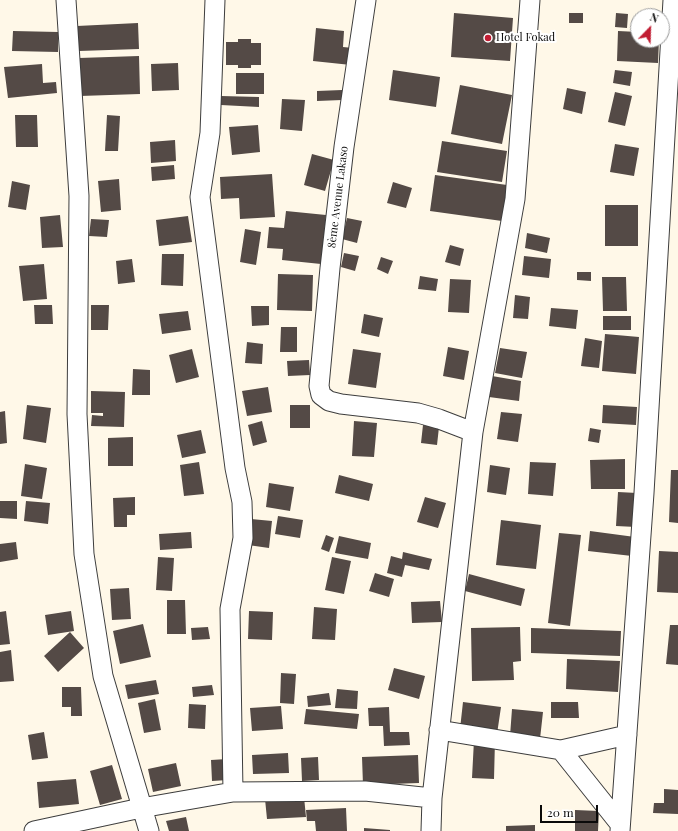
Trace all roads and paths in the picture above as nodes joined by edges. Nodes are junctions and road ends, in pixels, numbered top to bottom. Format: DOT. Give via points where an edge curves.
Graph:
graph roads {
  1 [pos="66,0"];
  2 [pos="215,0"];
  3 [pos="366,0"];
  4 [pos="530,0"];
  5 [pos="673,0"];
  6 [pos="473,432"];
  7 [pos="439,730"];
  8 [pos="627,735"];
  9 [pos="561,750"];
  10 [pos="233,792"];
  11 [pos="432,798"];
  12 [pos="141,808"];
  13 [pos="620,828"];
  14 [pos="34,831"];
  15 [pos="149,831"];
  16 [pos="431,831"];
  1 -- 12 [label="street" via="79,196 77,414 84,554 103,676"];
  2 -- 10 [label="street" via="210,133 200,197 235,468 242,502 243,538 230,609"];
  3 -- 6 [label="street, 8ème Avenue Lakaso" via="346,131 330,268 319,386 321,395 329,401 341,404 418,413"];
  4 -- 6 [label="street" via="515,199"];
  5 -- 8 [label="street"];
  6 -- 7 [label="street"];
  7 -- 9 [label="street"];
  7 -- 11 [label="street"];
  8 -- 9 [label="street"];
  8 -- 13 [label="street"];
  9 -- 13 [label="street"];
  10 -- 11 [label="street" via="365,791"];
  10 -- 12 [label="street"];
  11 -- 16 [label="street"];
  12 -- 14 [label="street"];
  12 -- 15 [label="street"];
}
